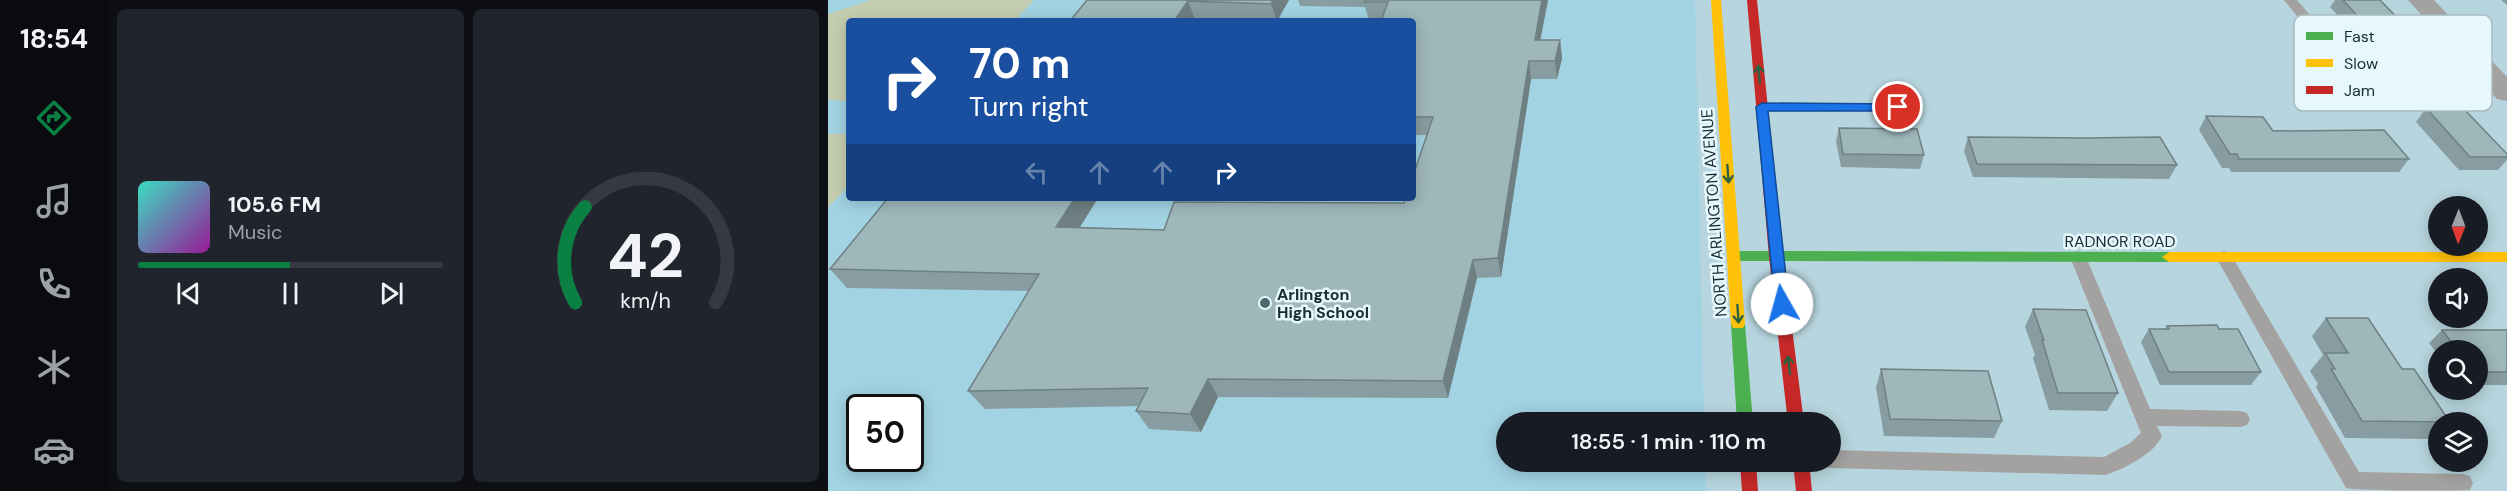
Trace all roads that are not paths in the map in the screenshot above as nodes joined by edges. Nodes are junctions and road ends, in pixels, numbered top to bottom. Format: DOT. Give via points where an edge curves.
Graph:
graph roads {
  1 [pos="1716,0"];
  2 [pos="1752,0"];
  3 [pos="2290,0"];
  4 [pos="2420,0"];
  5 [pos="2303,15"];
  6 [pos="2434,15"];
  7 [pos="2492,77"];
  8 [pos="2507,93"];
  9 [pos="1762,107"];
  10 [pos="1898,107"];
  11 [pos="1734,256"];
  12 [pos="1776,257"];
  13 [pos="2078,257"];
  14 [pos="2224,257"];
  15 [pos="2507,257"];
  16 [pos="1744,412"];
  17 [pos="1795,412"];
  18 [pos="2144,417"];
  19 [pos="2240,419"];
  20 [pos="1841,459"];
  21 [pos="1749,472"];
  22 [pos="1802,472"];
  23 [pos="2463,483"];
  24 [pos="1750,491"];
  25 [pos="1804,491"];
  1 -- 11 [label="main road, NORTH ARLINGTON AVENUE, one-way"];
  9 -- 2 [label="main road, one-way"];
  3 -- 5 [label="lane"];
  4 -- 6 [label="street"];
  7 -- 8 [label="street"];
  9 -- 10 [label="lane"];
  9 -- 12 [label="main road"];
  11 -- 12 [label="main road, RADNOR ROAD"];
  11 -- 16 [label="main road, NORTH ARLINGTON AVENUE, one-way"];
  12 -- 13 [label="main road, RADNOR ROAD"];
  17 -- 12 [label="main road, one-way"];
  13 -- 14 [label="main road, RADNOR ROAD"];
  13 -- 18 [label="lane"];
  14 -- 15 [label="main road, RADNOR ROAD"];
  14 -- 23 [label="lane" via="2352,481"];
  18 -- 19 [label="lane"];
  18 -- 20 [label="lane" via="2152,436 2106,466"];
  21 -- 24 [label="main road"];
  22 -- 25 [label="main road"];
}
